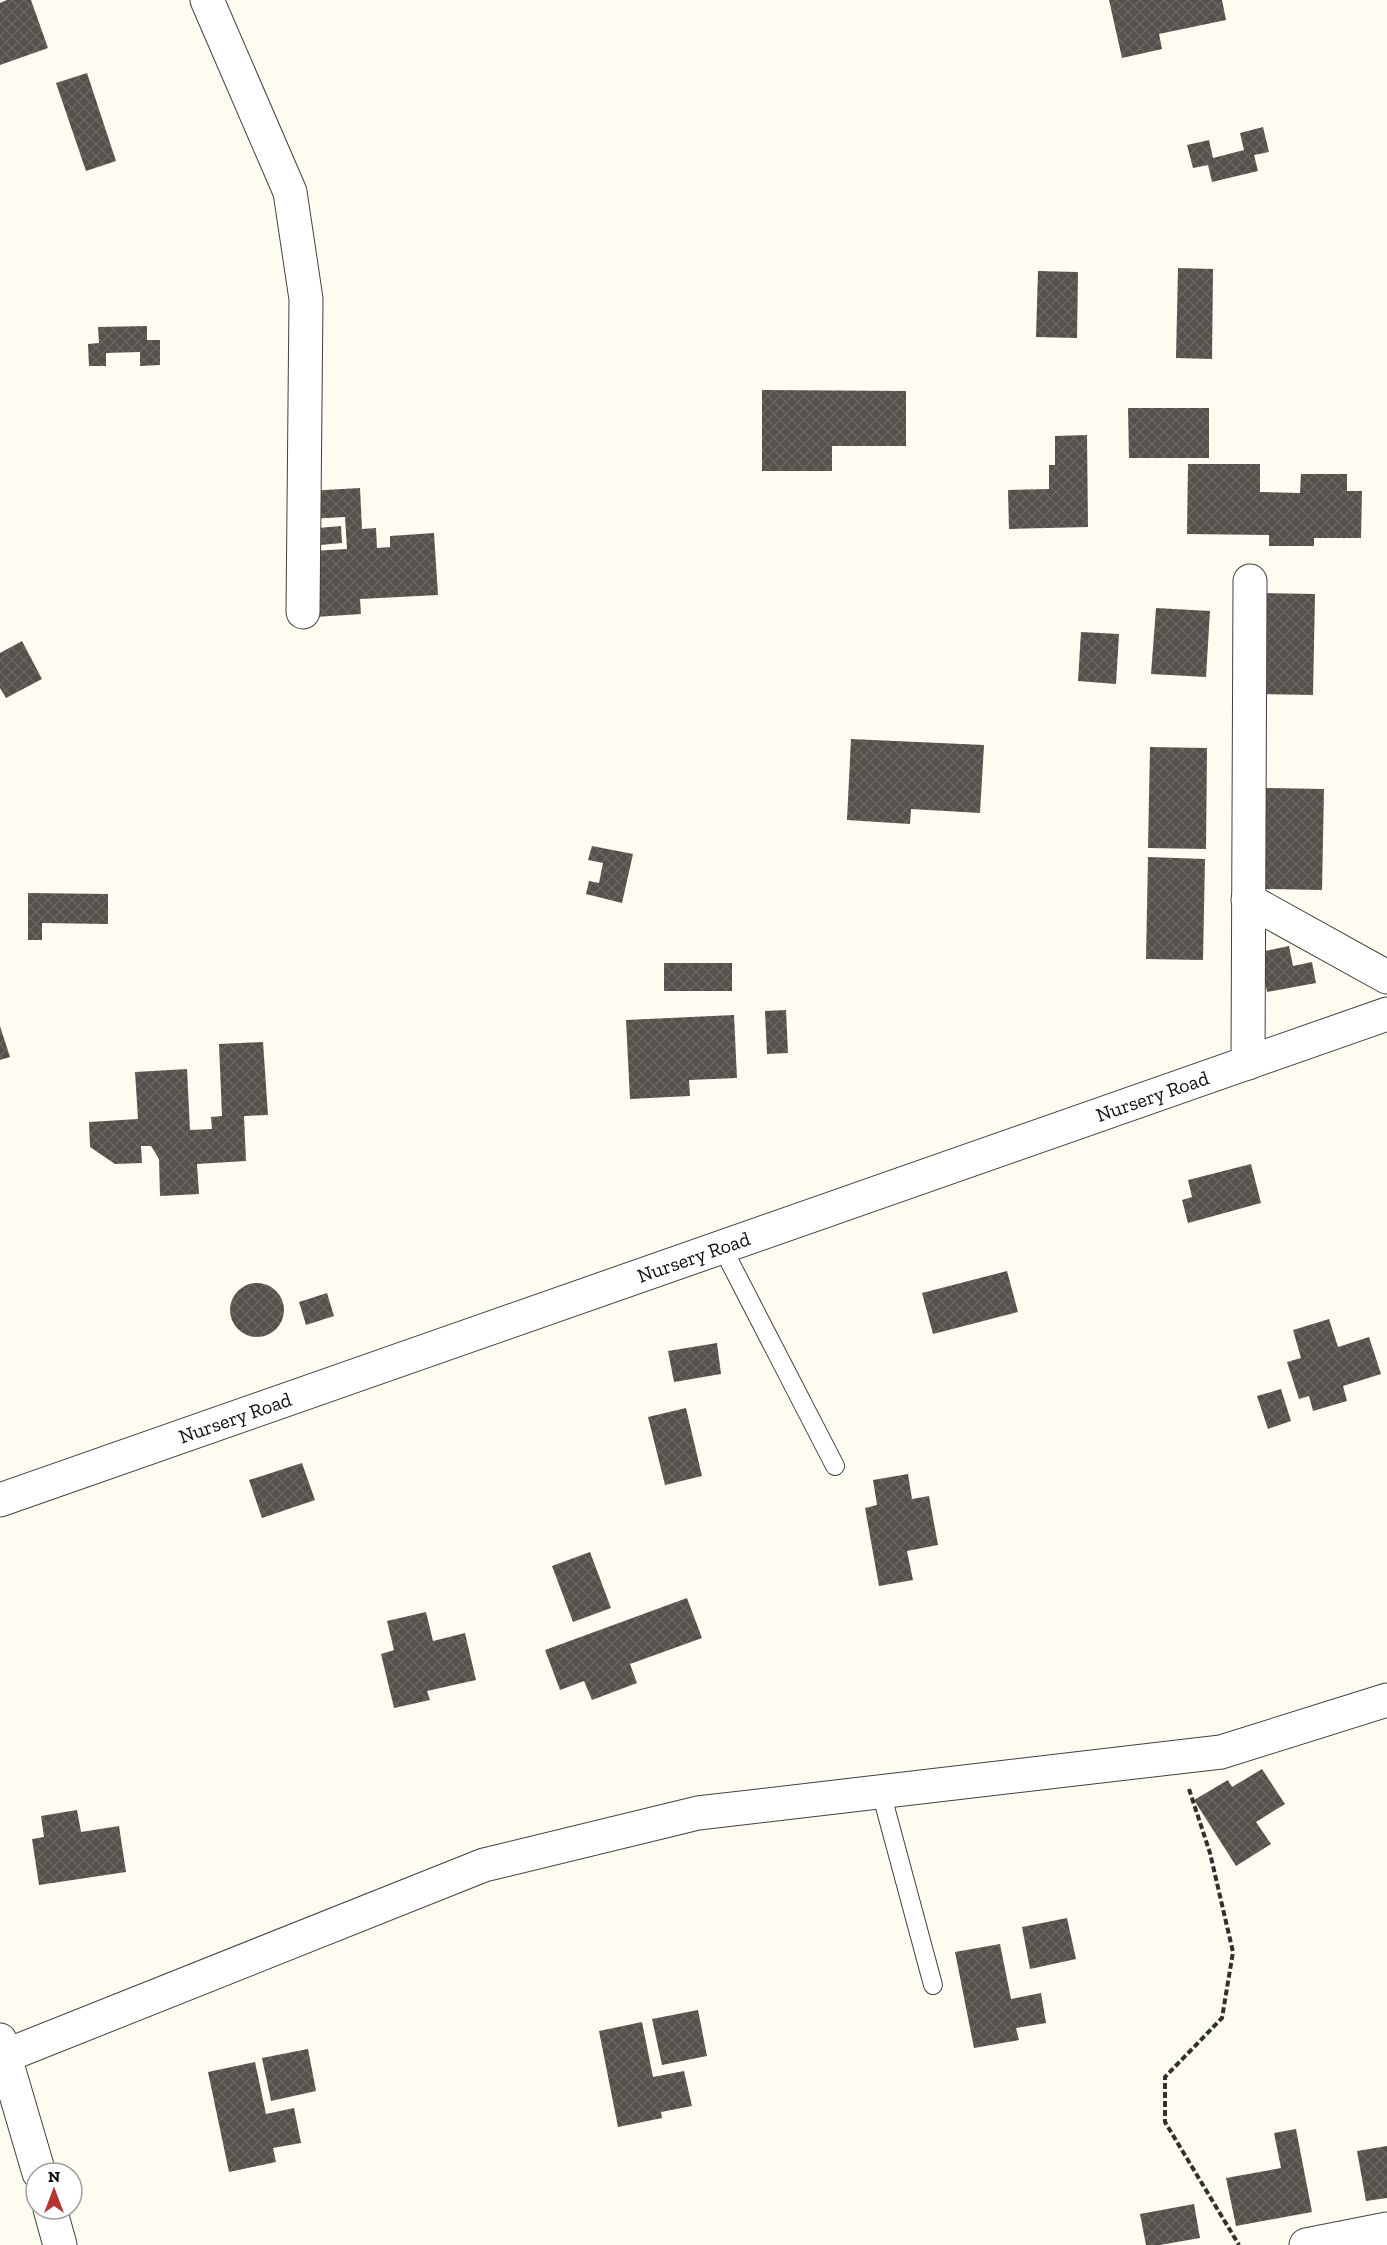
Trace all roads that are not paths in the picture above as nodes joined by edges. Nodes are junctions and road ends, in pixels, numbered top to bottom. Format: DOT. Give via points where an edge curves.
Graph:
graph roads {
  1 [pos="207,0"];
  2 [pos="1250,581"];
  3 [pos="303,612"];
  4 [pos="1248,900"];
  5 [pos="1387,978"];
  6 [pos="1387,1014"];
  7 [pos="1248,1063"];
  8 [pos="722,1247"];
  9 [pos="835,1466"];
  10 [pos="0,1500"];
  11 [pos="1387,1700"];
  12 [pos="881,1792"];
  13 [pos="933,1985"];
  14 [pos="2,2048"];
  15 [pos="35,2161"];
  16 [pos="53,2221"];
  17 [pos="1387,2229"];
  18 [pos="60,2245"];
  19 [pos="1306,2245"];
  1 -- 3 [label="street" via="290,192 306,299"];
  2 -- 4 [label="street"];
  4 -- 5 [label="street"];
  4 -- 7 [label="street"];
  6 -- 7 [label="street, Nursery Road"];
  7 -- 8 [label="street, Nursery Road"];
  8 -- 9 [label="lane"];
  8 -- 10 [label="street, Nursery Road"];
  11 -- 12 [label="street" via="1221,1752"];
  12 -- 13 [label="lane"];
  12 -- 14 [label="street" via="698,1813 484,1864"];
  14 -- 15 [label="street"];
  16 -- 18 [label="street"];
  17 -- 19 [label="street"];
}
